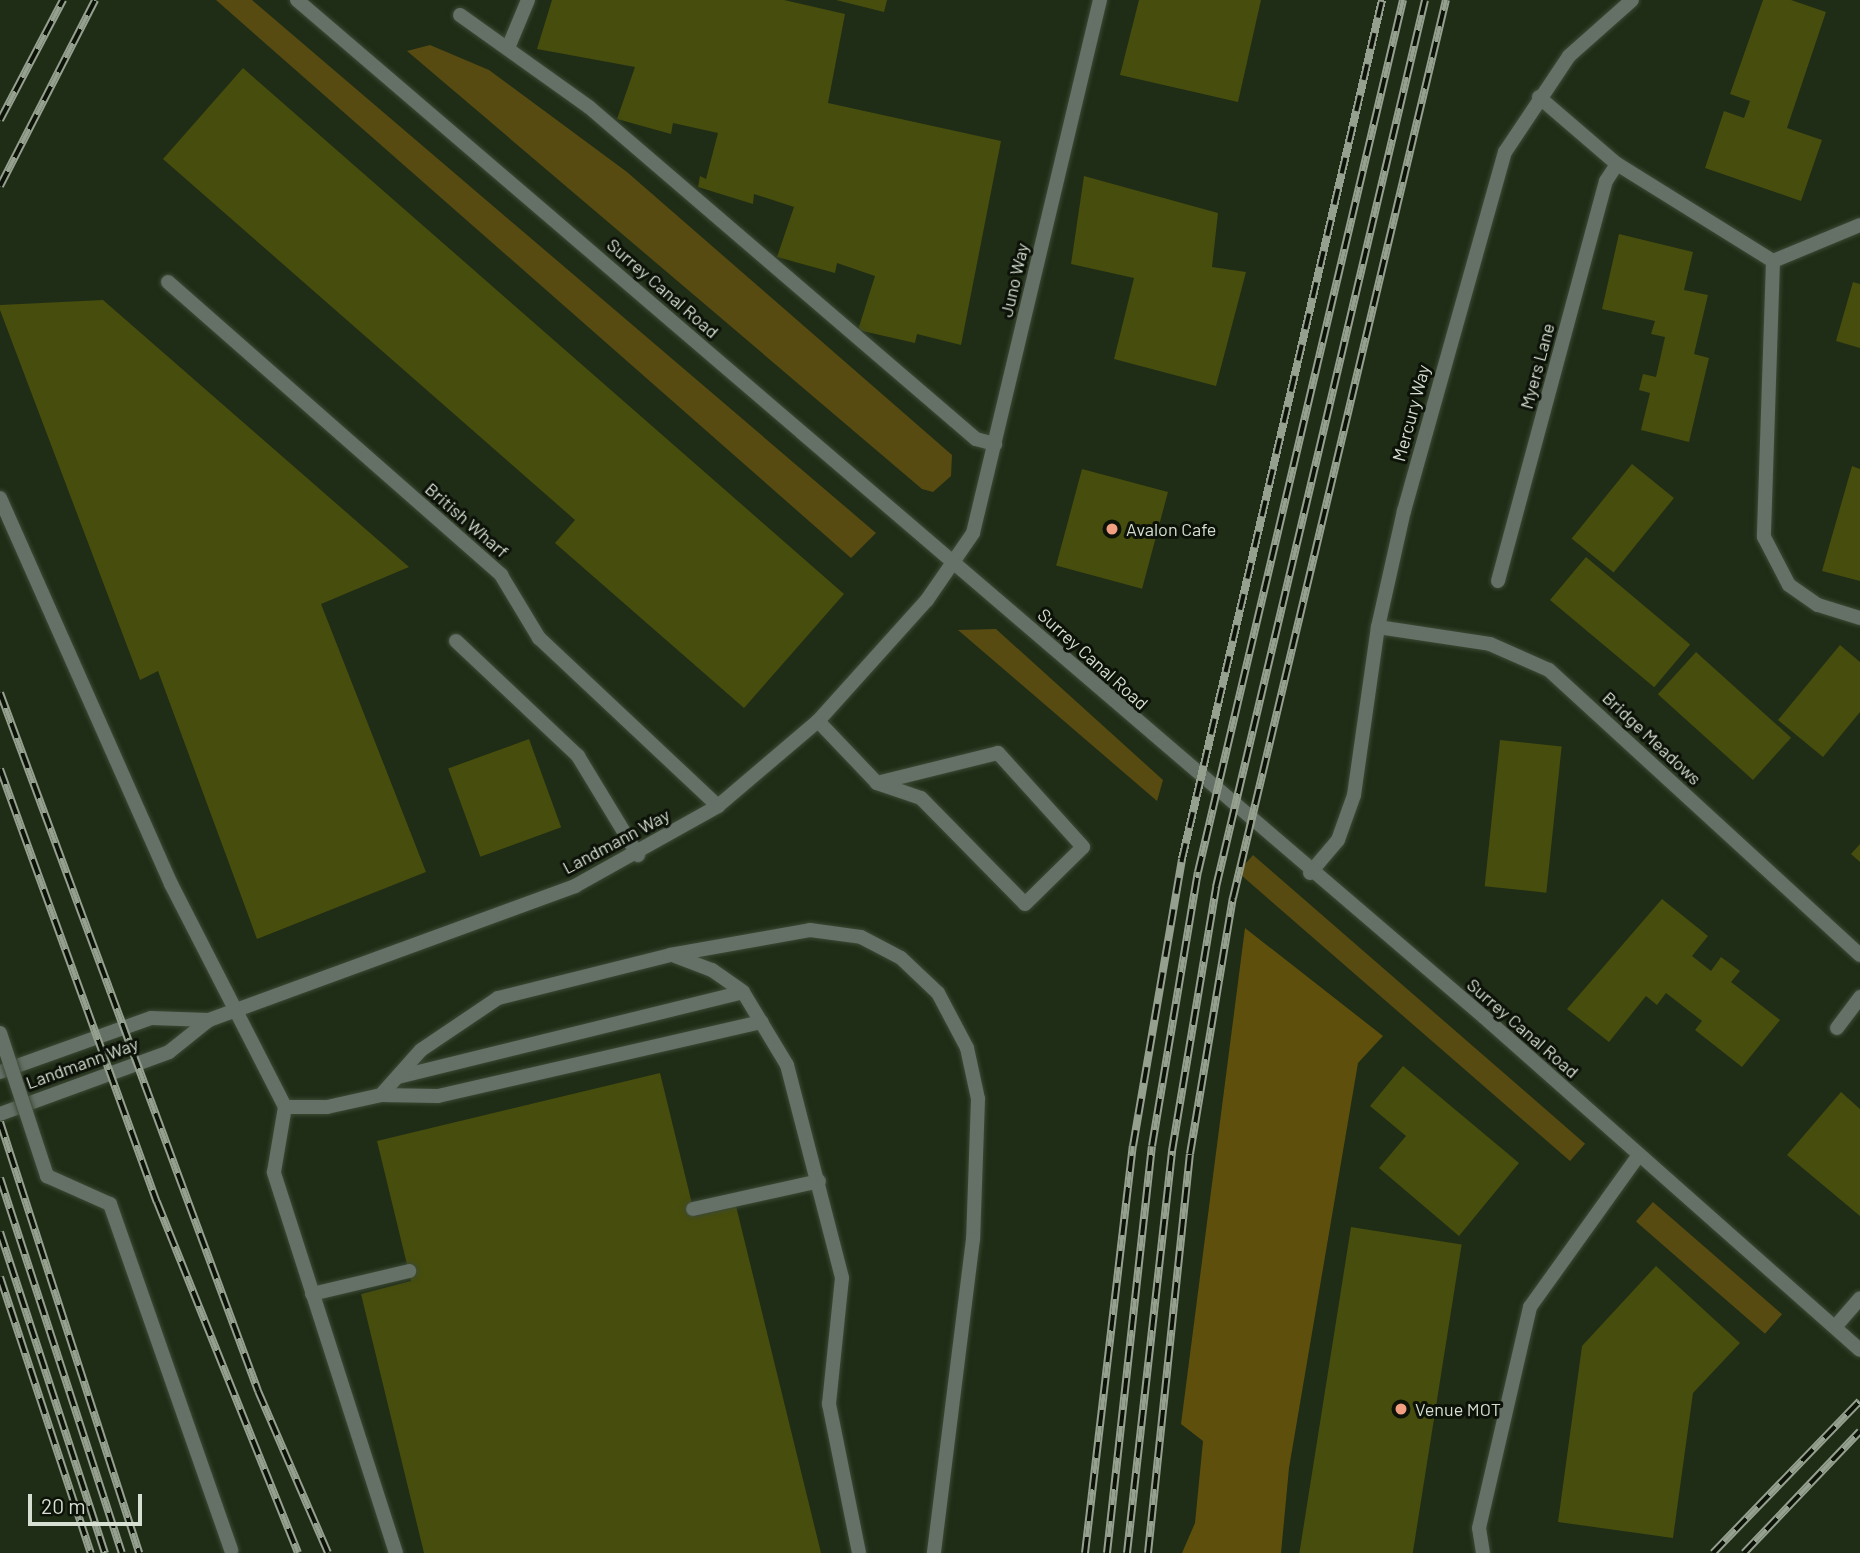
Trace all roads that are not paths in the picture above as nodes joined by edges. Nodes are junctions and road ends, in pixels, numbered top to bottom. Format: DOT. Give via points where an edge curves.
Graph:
graph roads {
  1 [pos="297,0"];
  2 [pos="528,0"];
  3 [pos="1100,0"];
  4 [pos="1632,0"];
  5 [pos="460,15"];
  6 [pos="508,48"];
  7 [pos="1539,97"];
  8 [pos="1617,164"];
  9 [pos="1860,225"];
  10 [pos="1773,261"];
  11 [pos="168,282"];
  12 [pos="995,444"];
  13 [pos="0,498"];
  14 [pos="956,565"];
  15 [pos="1498,581"];
  16 [pos="1860,618"];
  17 [pos="1378,627"];
  18 [pos="456,641"];
  19 [pos="818,721"];
  20 [pos="877,783"];
  21 [pos="718,806"];
  22 [pos="638,855"];
  23 [pos="1310,873"];
  24 [pos="670,955"];
  25 [pos="1860,955"];
  26 [pos="743,992"];
  27 [pos="1860,997"];
  28 [pos="236,1010"];
  29 [pos="209,1020"];
  30 [pos="762,1022"];
  31 [pos="1837,1028"];
  32 [pos="0,1033"];
  33 [pos="0,1072"];
  34 [pos="398,1077"];
  35 [pos="381,1095"];
  36 [pos="285,1107"];
  37 [pos="0,1114"];
  38 [pos="1639,1155"];
  39 [pos="819,1181"];
  40 [pos="693,1209"];
  41 [pos="409,1271"];
  42 [pos="312,1294"];
  43 [pos="1860,1298"];
  44 [pos="1835,1327"];
  45 [pos="1860,1350"];
  46 [pos="232,1552"];
  47 [pos="397,1553"];
  48 [pos="859,1553"];
  49 [pos="934,1553"];
  50 [pos="1483,1553"];
  1 -- 14 [label="street, Surrey Canal Road"];
  2 -- 6 [label="street"];
  3 -- 12 [label="street, Juno Way"];
  4 -- 7 [label="street, Mercury Way" via="1569,56"];
  5 -- 6 [label="street"];
  6 -- 12 [label="street" via="589,107 976,439"];
  7 -- 8 [label="street"];
  7 -- 17 [label="street, Mercury Way" via="1505,152 1489,198"];
  8 -- 10 [label="street"];
  8 -- 15 [label="street, Myers Lane" via="1606,181"];
  9 -- 10 [label="street"];
  10 -- 16 [label="street" via="1764,537 1789,585 1818,605"];
  11 -- 21 [label="street, British Wharf" via="501,575 539,638"];
  12 -- 14 [label="street, Juno Way" via="973,533"];
  13 -- 28 [label="street" via="171,884"];
  14 -- 19 [label="street, Landmann Way"];
  14 -- 23 [label="street, Surrey Canal Road"];
  17 -- 23 [label="street, Mercury Way" via="1354,796 1338,840"];
  17 -- 25 [label="street, Bridge Meadows" via="1490,644 1549,670"];
  18 -- 22 [label="street" via="578,756"];
  19 -- 20 [label="street"];
  19 -- 21 [label="street, Landmann Way"];
  20 -- 20 [label="street" via="998,752 1083,847 1025,904 921,798"];
  21 -- 22 [label="street, Landmann Way"];
  22 -- 28 [label="street, Landmann Way" via="575,886"];
  23 -- 38 [label="street, Surrey Canal Road"];
  24 -- 26 [label="street" via="695,962"];
  24 -- 34 [label="street" via="498,998 421,1051"];
  24 -- 49 [label="street" via="810,930 861,937 901,958 938,993 967,1048 981,1141"];
  26 -- 30 [label="street"];
  26 -- 34 [label="street"];
  27 -- 31 [label="street"];
  28 -- 29 [label="street, Landmann Way"];
  28 -- 36 [label="street"];
  29 -- 33 [label="street, Landmann Way" via="151,1018"];
  29 -- 37 [label="street, Landmann Way" via="169,1052"];
  30 -- 35 [label="street" via="438,1096"];
  30 -- 39 [label="street" via="787,1065"];
  32 -- 46 [label="street, bridge" via="47,1177 110,1204"];
  34 -- 35 [label="street"];
  35 -- 36 [label="street" via="327,1107"];
  36 -- 42 [label="street" via="274,1172"];
  38 -- 44 [label="street, Surrey Canal Road"];
  38 -- 50 [label="street" via="1530,1307 1479,1528"];
  39 -- 40 [label="street"];
  39 -- 48 [label="street" via="842,1278 829,1404"];
  41 -- 42 [label="street"];
  42 -- 47 [label="street"];
  43 -- 44 [label="street"];
  44 -- 45 [label="street, Surrey Canal Road"];
}
